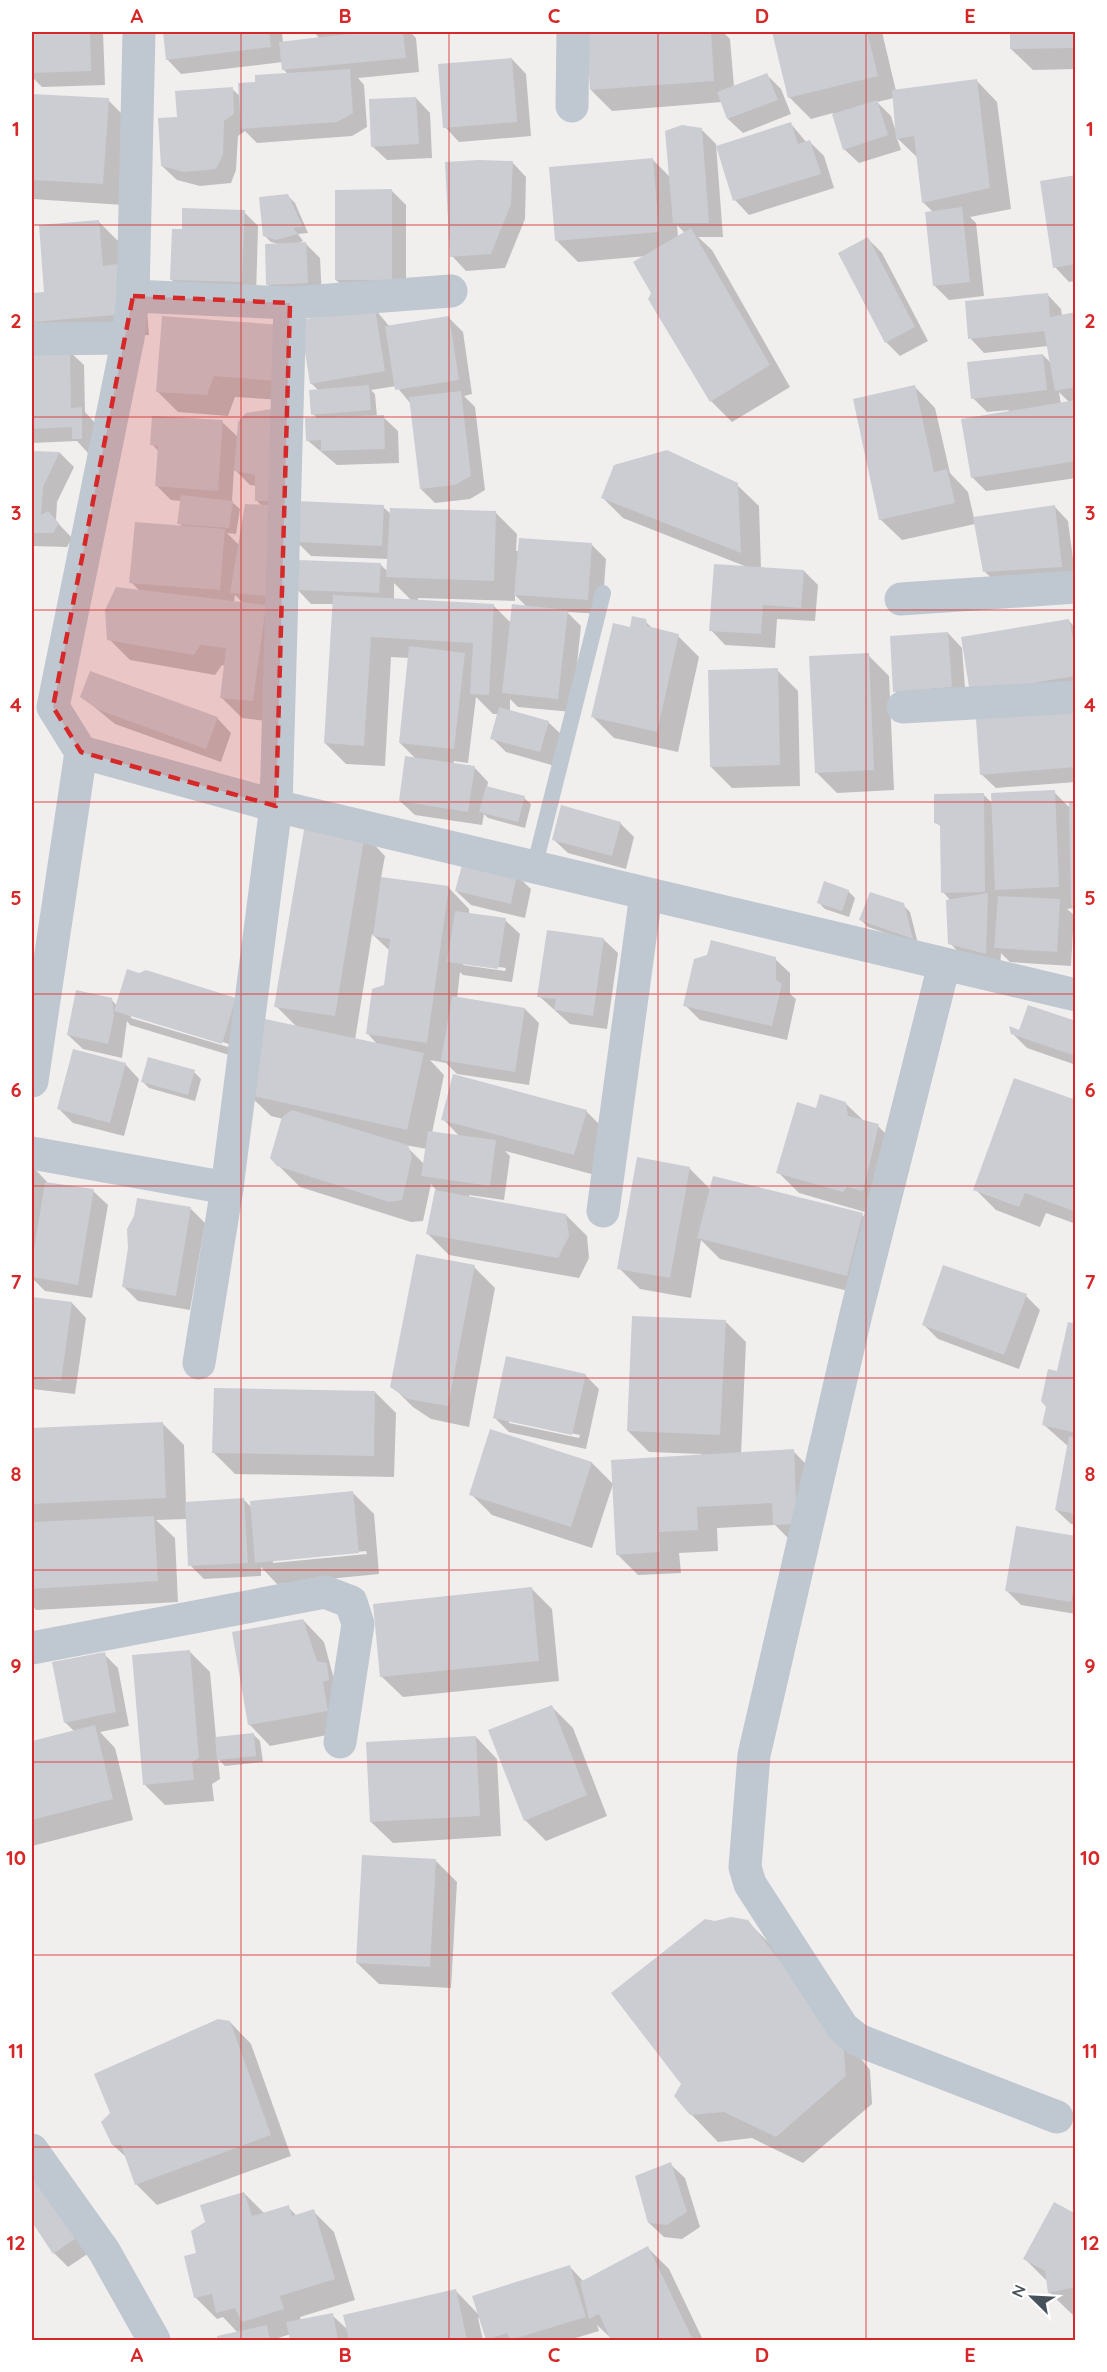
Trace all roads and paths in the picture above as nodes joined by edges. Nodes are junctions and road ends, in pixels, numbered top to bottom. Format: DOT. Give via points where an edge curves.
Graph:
graph roads {
  1 [pos="139,32"];
  2 [pos="573,32"];
  3 [pos="572,106"];
  4 [pos="451,291"];
  5 [pos="133,296"];
  6 [pos="290,303"];
  7 [pos="128,338"];
  8 [pos="32,339"];
  9 [pos="1076,587"];
  10 [pos="603,593"];
  11 [pos="901,598"];
  12 [pos="1076,697"];
  13 [pos="42,706"];
  14 [pos="903,707"];
  15 [pos="81,752"];
  16 [pos="276,806"];
  17 [pos="534,868"];
  18 [pos="646,894"];
  19 [pos="944,965"];
  20 [pos="1076,995"];
  21 [pos="32,1081"];
  22 [pos="32,1153"];
  23 [pos="227,1188"];
  24 [pos="603,1211"];
  25 [pos="199,1363"];
  26 [pos="32,1648"];
  27 [pos="340,1742"];
  28 [pos="1057,2117"];
  29 [pos="32,2150"];
  30 [pos="154,2340"];
  1 -- 5 [label="street"];
  2 -- 3 [label="street"];
  4 -- 6 [label="street"];
  5 -- 6 [label="street"];
  5 -- 7 [label="street"];
  6 -- 16 [label="street"];
  7 -- 8 [label="street"];
  7 -- 13 [label="street"];
  9 -- 11 [label="street"];
  10 -- 17 [label="lane"];
  12 -- 14 [label="street"];
  13 -- 15 [label="street"];
  15 -- 16 [label="street"];
  15 -- 21 [label="street"];
  16 -- 17 [label="street"];
  16 -- 23 [label="street"];
  17 -- 18 [label="street"];
  18 -- 19 [label="street"];
  18 -- 24 [label="street"];
  19 -- 20 [label="street"];
  19 -- 28 [label="street" via="856,1314 754,1755 745,1867 750,1884 843,2028 858,2040"];
  22 -- 23 [label="street"];
  23 -- 25 [label="street"];
  26 -- 27 [label="street" via="325,1592 351,1602 358,1624"];
  29 -- 30 [label="street" via="104,2251"];
}
